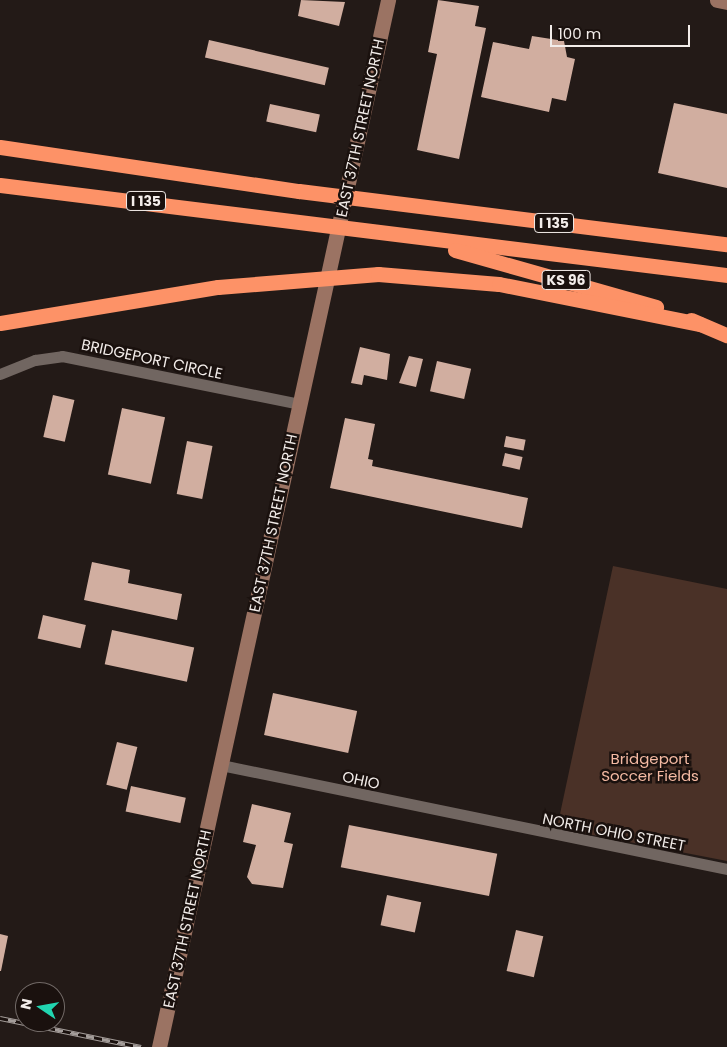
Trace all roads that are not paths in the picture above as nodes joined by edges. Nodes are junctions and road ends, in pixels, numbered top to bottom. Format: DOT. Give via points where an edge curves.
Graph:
graph roads {
  1 [pos="388,0"];
  2 [pos="717,0"];
  3 [pos="727,2"];
  4 [pos="0,146"];
  5 [pos="0,184"];
  6 [pos="402,236"];
  7 [pos="727,244"];
  8 [pos="727,275"];
  9 [pos="0,323"];
  10 [pos="700,324"];
  11 [pos="727,335"];
  12 [pos="0,374"];
  13 [pos="300,404"];
  14 [pos="221,765"];
  15 [pos="494,824"];
  16 [pos="727,869"];
  17 [pos="159,1047"];
  1 -- 13 [label="main road, EAST 37TH STREET NORTH"];
  2 -- 3 [label="main road"];
  4 -- 7 [label="highway, I 135" via="299,191"];
  5 -- 6 [label="highway, I 135"];
  6 -- 8 [label="highway, I 135"];
  6 -- 10 [label="highway, KS 96" via="604,290"];
  9 -- 10 [label="highway" via="293,278 378,274 499,284"];
  10 -- 11 [label="highway, KS 96"];
  12 -- 13 [label="street, BRIDGEPORT CIRCLE" via="35,360 62,356"];
  13 -- 14 [label="main road, EAST 37TH STREET NORTH"];
  14 -- 15 [label="street, OHIO"];
  14 -- 17 [label="main road, EAST 37TH STREET NORTH"];
  15 -- 16 [label="street, NORTH OHIO STREET"];
}
